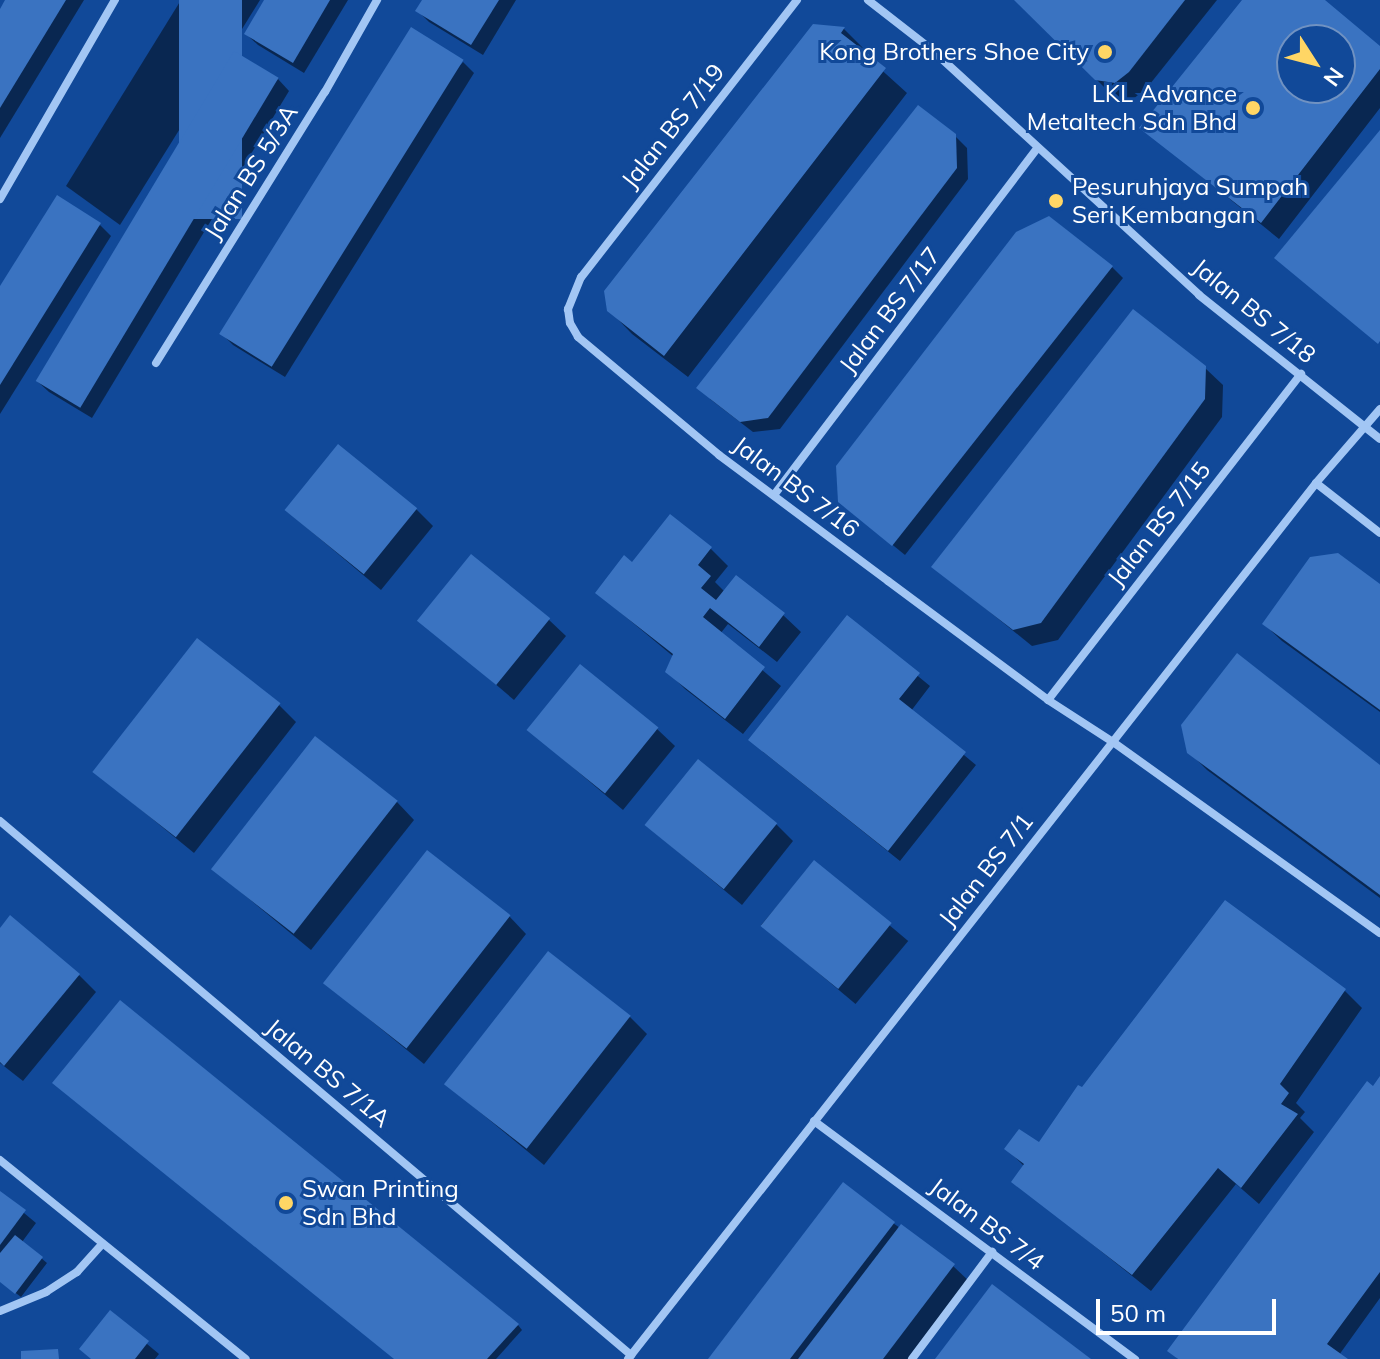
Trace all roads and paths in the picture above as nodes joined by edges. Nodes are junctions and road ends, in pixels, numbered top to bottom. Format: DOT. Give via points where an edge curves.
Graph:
graph roads {
  1 [pos="115,0"];
  2 [pos="377,0"];
  3 [pos="797,0"];
  4 [pos="868,0"];
  5 [pos="1037,149"];
  6 [pos="0,199"];
  7 [pos="581,277"];
  8 [pos="156,363"];
  9 [pos="1301,374"];
  10 [pos="1380,409"];
  11 [pos="1366,428"];
  12 [pos="1380,439"];
  13 [pos="1316,483"];
  14 [pos="774,495"];
  15 [pos="1380,533"];
  16 [pos="1048,700"];
  17 [pos="1113,742"];
  18 [pos="0,821"];
  19 [pos="1380,933"];
  20 [pos="814,1121"];
  21 [pos="0,1160"];
  22 [pos="102,1244"];
  23 [pos="992,1252"];
  24 [pos="0,1311"];
  25 [pos="629,1357"];
  26 [pos="246,1359"];
  27 [pos="912,1359"];
  28 [pos="1135,1359"];
  1 -- 6 [label="street"];
  2 -- 8 [label="street, Jalan BS 5/3A"];
  3 -- 7 [label="street, Jalan BS 7/19"];
  4 -- 5 [label="street, Jalan BS 7/18" via="931,49"];
  5 -- 9 [label="street, Jalan BS 7/18" via="1199,295"];
  5 -- 14 [label="street, Jalan BS 7/17"];
  7 -- 14 [label="street, Jalan BS 7/16" via="568,309 578,337"];
  9 -- 11 [label="street, Jalan BS 7/18"];
  9 -- 16 [label="street, Jalan BS 7/15"];
  10 -- 11 [label="street, Jalan BS 7/1"];
  11 -- 12 [label="street, Jalan BS 7/18"];
  11 -- 13 [label="street, Jalan BS 7/1"];
  13 -- 15 [label="street"];
  13 -- 17 [label="street, Jalan BS 7/1"];
  14 -- 16 [label="street, Jalan BS 7/16"];
  16 -- 17 [label="street, Jalan BS 7/16"];
  17 -- 19 [label="street"];
  17 -- 20 [label="street, Jalan BS 7/1"];
  18 -- 25 [label="street, Jalan BS 7/1A"];
  20 -- 23 [label="street, Jalan BS 7/4"];
  20 -- 25 [label="street, Jalan BS 7/1"];
  21 -- 22 [label="street"];
  22 -- 24 [label="street" via="77,1272"];
  22 -- 26 [label="street"];
  23 -- 27 [label="street"];
  23 -- 28 [label="street, Jalan BS 7/4"];
}
